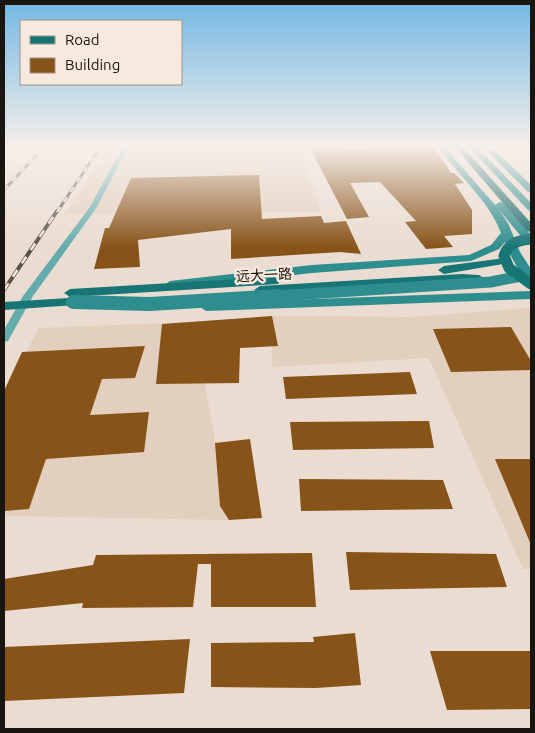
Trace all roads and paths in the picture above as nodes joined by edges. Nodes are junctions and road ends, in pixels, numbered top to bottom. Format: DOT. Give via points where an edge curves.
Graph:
graph roads {
  1 [pos="107,180"];
  2 [pos="469,180"];
  3 [pos="480,180"];
  4 [pos="486,180"];
  5 [pos="497,180"];
  6 [pos="505,180"];
  7 [pos="515,180"];
  8 [pos="521,180"];
  9 [pos="531,190"];
  10 [pos="531,196"];
  11 [pos="531,208"];
  12 [pos="531,217"];
  13 [pos="506,234"];
  14 [pos="530,235"];
  15 [pos="505,261"];
  16 [pos="530,280"];
  17 [pos="133,289"];
  18 [pos="531,295"];
  19 [pos="4,297"];
  20 [pos="28,302"];
  21 [pos="4,306"];
  22 [pos="4,339"];
  1 -- 20 [label="street" via="93,207"];
  2 -- 13 [label="main road" via="493,208"];
  3 -- 14 [label="main road"];
  4 -- 14 [label="highway"];
  5 -- 12 [label="highway"];
  6 -- 11 [label="main road"];
  7 -- 10 [label="main road"];
  8 -- 9 [label="main road"];
  13 -- 16 [label="main road"];
  13 -- 17 [label="main road" via="484,254 464,259 312,269"];
  14 -- 15 [label="main road, bridge" via="508,246"];
  15 -- 16 [label="main road, bridge" via="509,268"];
  15 -- 17 [label="main road, 远大一路" via="450,270"];
  16 -- 20 [label="main road, 远大一路, bridge" via="150,304"];
  17 -- 20 [label="main road, 远大一路"];
  18 -- 20 [label="main road" via="157,310"];
  19 -- 20 [label="main road, 远大一路"];
  20 -- 21 [label="main road, 远大一路"];
  20 -- 22 [label="street"];
}
